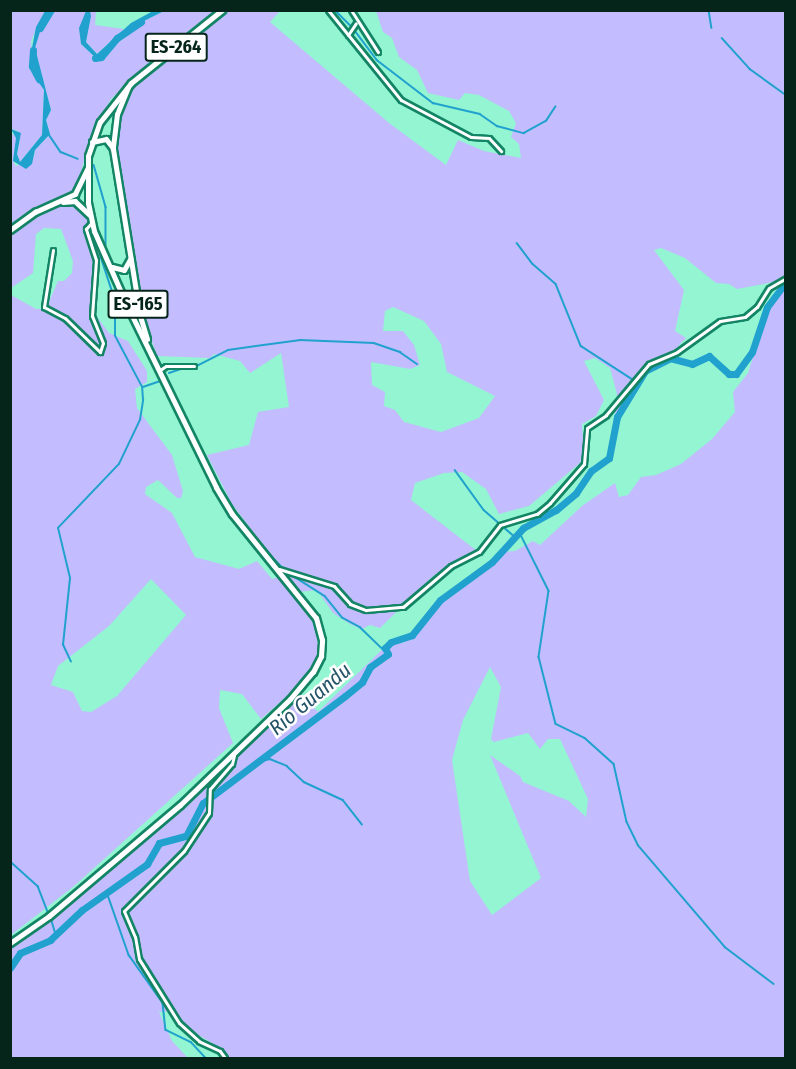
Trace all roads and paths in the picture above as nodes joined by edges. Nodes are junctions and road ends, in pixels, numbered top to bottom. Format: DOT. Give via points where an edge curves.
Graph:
graph roads {
  1 [pos="222,10"];
  2 [pos="328,10"];
  3 [pos="351,10"];
  4 [pos="356,23"];
  5 [pos="348,35"];
  6 [pos="378,52"];
  7 [pos="130,83"];
  8 [pos="91,143"];
  9 [pos="113,150"];
  10 [pos="501,151"];
  11 [pos="87,169"];
  12 [pos="35,212"];
  13 [pos="90,215"];
  14 [pos="92,222"];
  15 [pos="10,230"];
  16 [pos="130,249"];
  17 [pos="53,250"];
  18 [pos="111,266"];
  19 [pos="786,278"];
  20 [pos="153,357"];
  21 [pos="194,366"];
  22 [pos="160,369"];
  23 [pos="277,569"];
  24 [pos="233,753"];
  25 [pos="10,943"];
  26 [pos="225,1059"];
  1 -- 7 [label="main road, ES-264"];
  2 -- 5 [label="street"];
  3 -- 4 [label="street"];
  4 -- 5 [label="street"];
  4 -- 6 [label="street"];
  5 -- 10 [label="street" via="400,100 476,139 489,138"];
  7 -- 8 [label="main road, ES-264" via="100,122"];
  7 -- 9 [label="main road, ES-264" via="117,114"];
  8 -- 9 [label="main road" via="101,138"];
  8 -- 11 [label="main road, ES-264"];
  9 -- 16 [label="main road, ES-264"];
  11 -- 12 [label="main road" via="75,194"];
  11 -- 13 [label="main road, ES-264"];
  12 -- 13 [label="main road" via="69,200 81,204"];
  12 -- 15 [label="main road"];
  13 -- 14 [label="main road, ES-264"];
  14 -- 17 [label="street" via="86,229 96,260 92,316 103,343 100,352 65,318 44,308"];
  14 -- 18 [label="main road, ES-264"];
  16 -- 18 [label="main road" via="127,268 120,271"];
  16 -- 20 [label="main road, ES-165" via="140,316"];
  18 -- 20 [label="main road, ES-165"];
  19 -- 23 [label="street" via="769,288 745,317 720,321 677,352 649,364 606,415 587,428 584,464 550,502 537,514 499,525 480,552 451,566 397,610 366,610 347,601 334,586"];
  20 -- 22 [label="main road, ES-165"];
  21 -- 22 [label="street"];
  22 -- 23 [label="main road, ES-165" via="216,487 232,514"];
  23 -- 24 [label="main road, ES-165" via="316,618 322,640 321,656 290,699"];
  24 -- 25 [label="main road, ES-165" via="180,805 49,916"];
  24 -- 26 [label="street" via="232,764 210,789 209,813 184,851 130,902 124,915 135,937 139,959 179,1023 199,1041 220,1051"];
}
